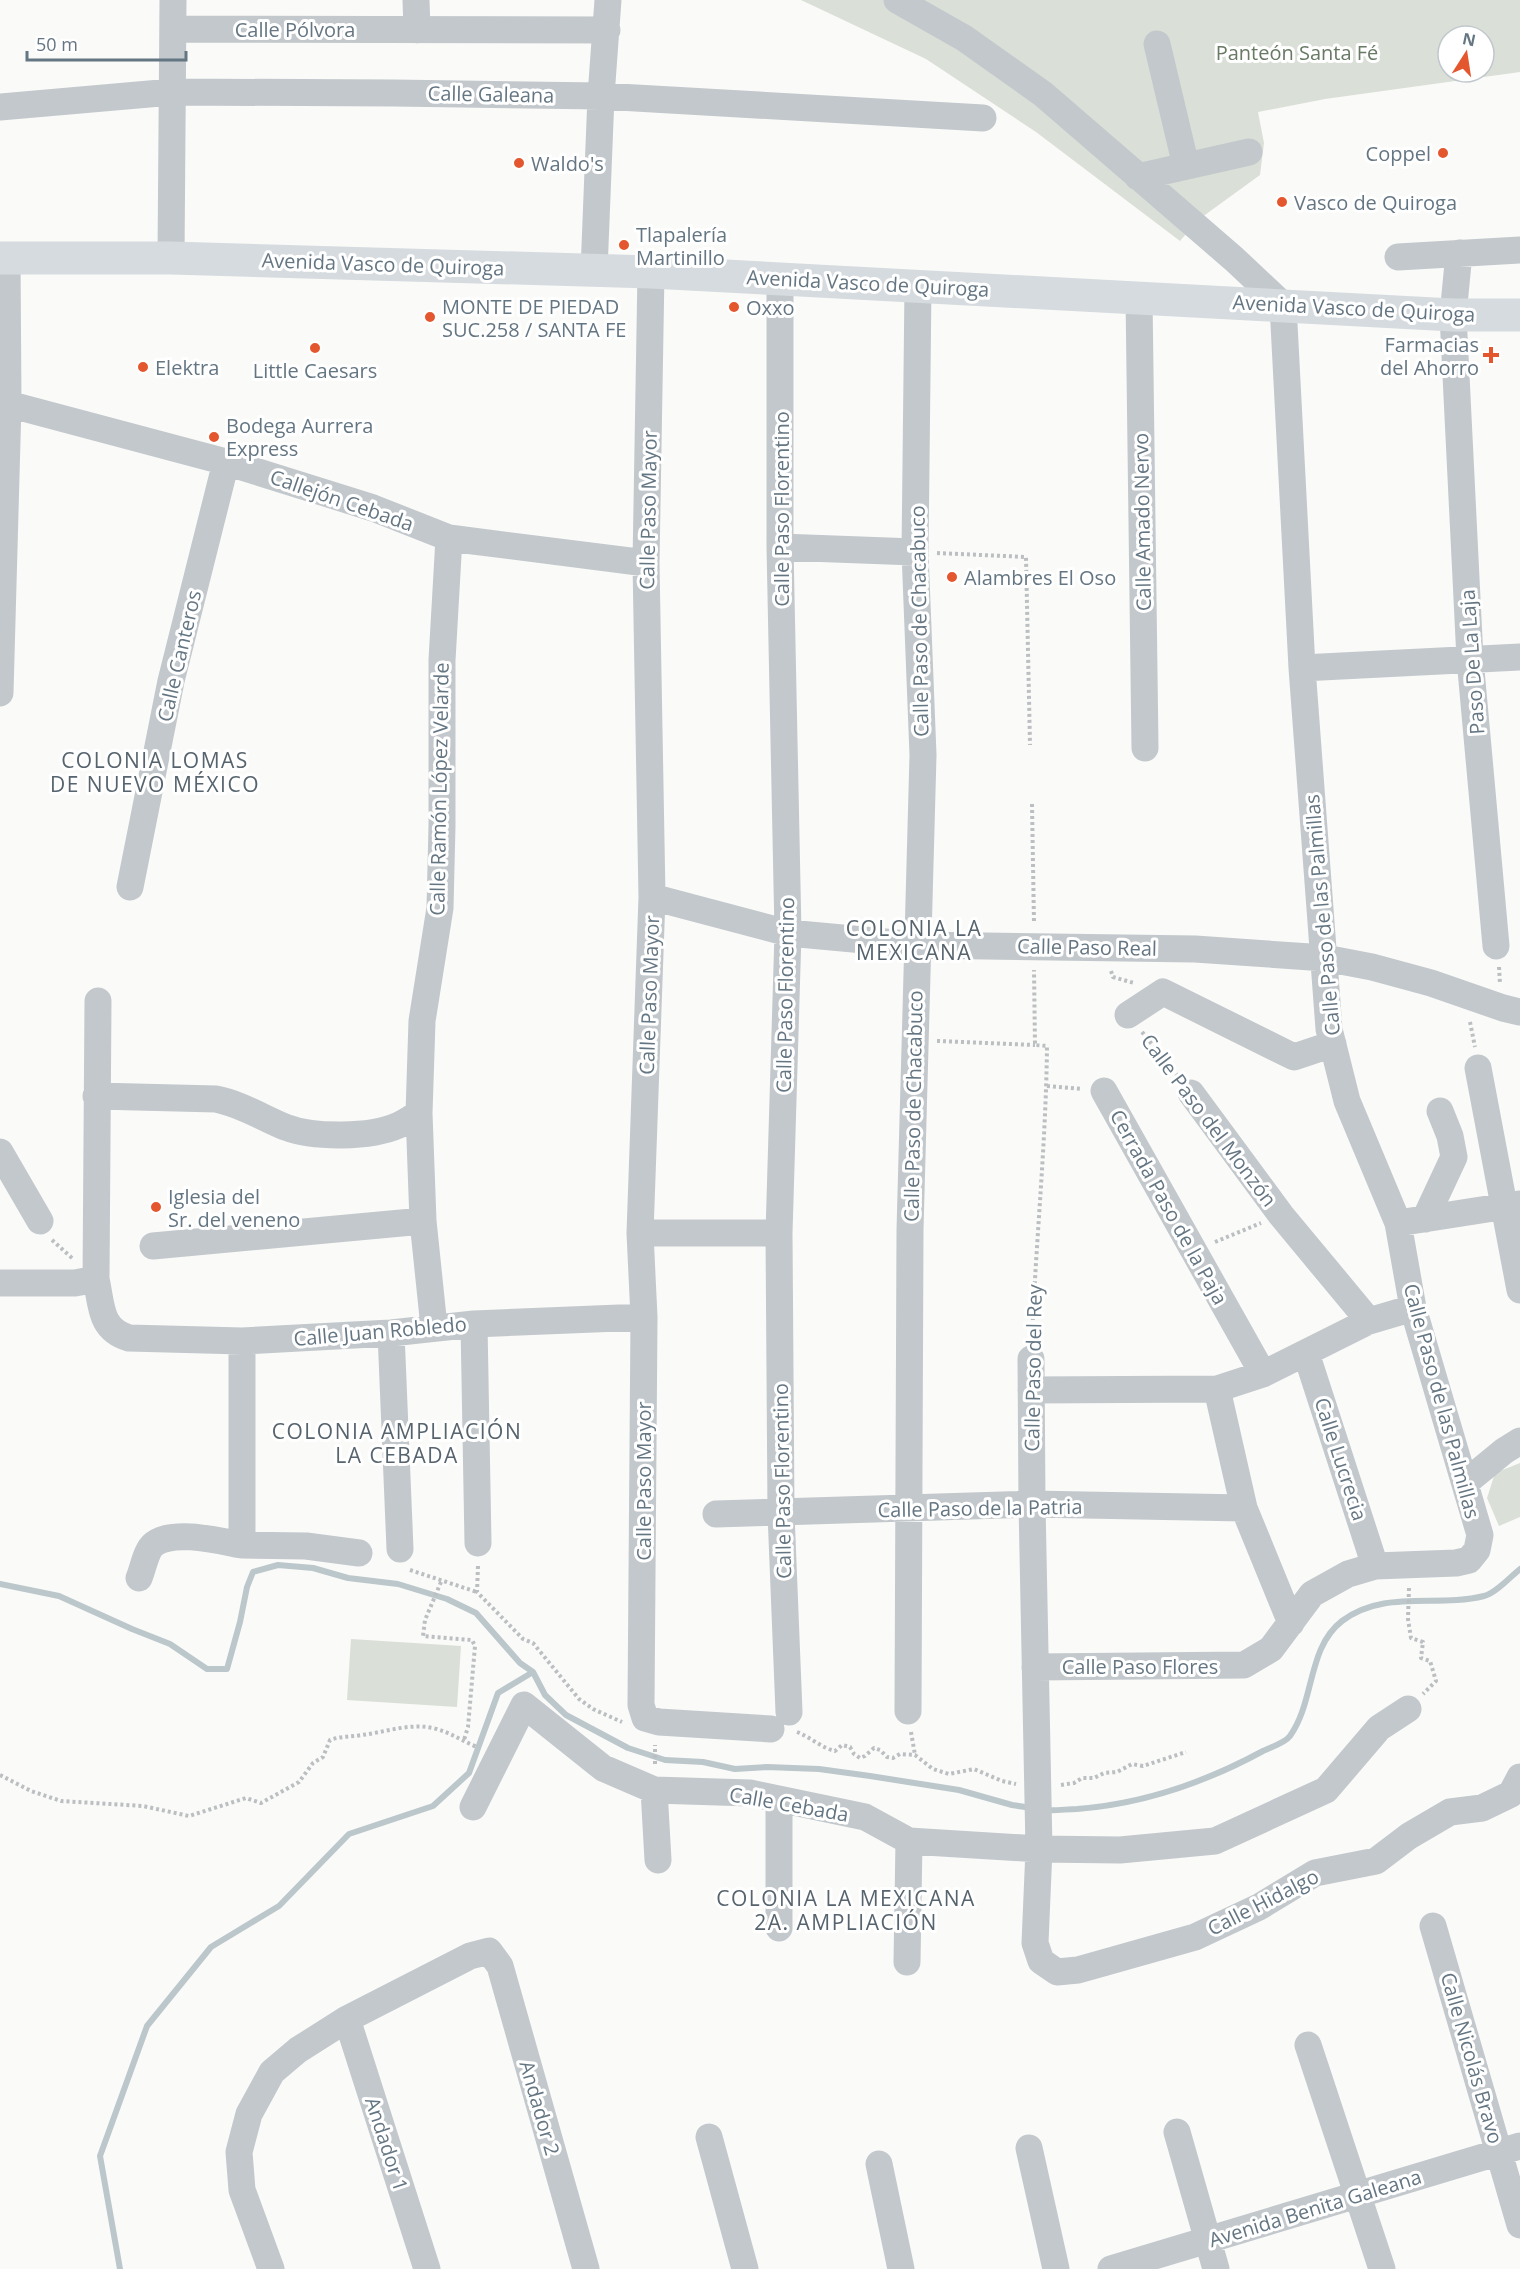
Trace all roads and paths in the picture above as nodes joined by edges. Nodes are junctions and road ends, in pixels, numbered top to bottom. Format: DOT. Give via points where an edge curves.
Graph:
graph roads {
  1 [pos="172,0"];
  2 [pos="416,0"];
  3 [pos="588,0"];
  4 [pos="608,0"];
  5 [pos="897,0"];
  6 [pos="173,29"];
  7 [pos="417,30"];
  8 [pos="607,30"];
  9 [pos="1157,44"];
  10 [pos="172,92"];
  11 [pos="601,96"];
  12 [pos="0,107"];
  13 [pos="983,117"];
  14 [pos="1249,152"];
  15 [pos="1186,166"];
  16 [pos="1138,177"];
  17 [pos="1520,250"];
  18 [pos="1459,253"];
  19 [pos="3,257"];
  20 [pos="1398,257"];
  21 [pos="171,258"];
  22 [pos="594,271"];
  23 [pos="651,272"];
  24 [pos="780,278"];
  25 [pos="918,286"];
  26 [pos="1139,297"];
  27 [pos="1283,305"];
  28 [pos="1453,315"];
  29 [pos="1520,315"];
  30 [pos="8,404"];
  31 [pos="226,462"];
  32 [pos="449,538"];
  33 [pos="780,547"];
  34 [pos="915,552"];
  35 [pos="646,563"];
  36 [pos="1,623"];
  37 [pos="1520,657"];
  38 [pos="1470,659"];
  39 [pos="1302,669"];
  40 [pos="0,693"];
  41 [pos="1030,745"];
  42 [pos="1145,748"];
  43 [pos="1032,804"];
  44 [pos="130,887"];
  45 [pos="652,897"];
  46 [pos="788,933"];
  47 [pos="918,945"];
  48 [pos="1034,946"];
  49 [pos="1496,946"];
  50 [pos="1103,947"];
  51 [pos="1325,958"];
  52 [pos="1163,992"];
  53 [pos="1466,996"];
  54 [pos="98,1001"];
  55 [pos="1512,1010"];
  56 [pos="1128,1015"];
  57 [pos="914,1041"];
  58 [pos="1333,1044"];
  59 [pos="1035,1045"];
  60 [pos="1478,1068"];
  61 [pos="1047,1086"];
  62 [pos="1104,1091"];
  63 [pos="1191,1093"];
  64 [pos="96,1096"];
  65 [pos="1440,1111"];
  66 [pos="419,1113"];
  67 [pos="0,1152"];
  68 [pos="1511,1205"];
  69 [pos="1281,1215"];
  70 [pos="1425,1219"];
  71 [pos="40,1221"];
  72 [pos="423,1221"];
  73 [pos="1398,1223"];
  74 [pos="640,1233"];
  75 [pos="779,1233"];
  76 [pos="153,1246"];
  77 [pos="1194,1251"];
  78 [pos="96,1279"];
  79 [pos="0,1283"];
  80 [pos="1520,1290"];
  81 [pos="1413,1308"];
  82 [pos="644,1317"];
  83 [pos="1369,1322"];
  84 [pos="474,1323"];
  85 [pos="434,1327"];
  86 [pos="391,1333"];
  87 [pos="242,1341"];
  88 [pos="1306,1353"];
  89 [pos="1031,1359"];
  90 [pos="1263,1374"];
  91 [pos="1217,1389"];
  92 [pos="1030,1390"];
  93 [pos="1520,1441"];
  94 [pos="1465,1483"];
  95 [pos="1032,1504"];
  96 [pos="1244,1508"];
  97 [pos="910,1509"];
  98 [pos="781,1513"];
  99 [pos="716,1514"];
  100 [pos="478,1543"];
  101 [pos="242,1545"];
  102 [pos="400,1549"];
  103 [pos="359,1553"];
  104 [pos="1375,1566"];
  105 [pos="139,1578"];
  106 [pos="441,1582"];
  107 [pos="1409,1588"];
  108 [pos="477,1592"];
  109 [pos="1292,1623"];
  110 [pos="1035,1667"];
  111 [pos="1436,1681"];
  112 [pos="1408,1709"];
  113 [pos="908,1711"];
  114 [pos="780,1721"];
  115 [pos="464,1740"];
  116 [pos="472,1745"];
  117 [pos="1186,1752"];
  118 [pos="0,1775"];
  119 [pos="1520,1777"];
  120 [pos="1047,1789"];
  121 [pos="654,1790"];
  122 [pos="779,1800"];
  123 [pos="473,1807"];
  124 [pos="909,1840"];
  125 [pos="1039,1842"];
  126 [pos="658,1860"];
  127 [pos="1433,1926"];
  128 [pos="779,1928"];
  129 [pos="1035,1943"];
  130 [pos="908,1962"];
  131 [pos="347,2019"];
  132 [pos="1308,2044"];
  133 [pos="1177,2132"];
  134 [pos="709,2137"];
  135 [pos="1029,2148"];
  136 [pos="1510,2149"];
  137 [pos="879,2164"];
  138 [pos="1356,2195"];
  139 [pos="1520,2225"];
  140 [pos="1208,2241"];
  141 [pos="271,2269"];
  142 [pos="427,2269"];
  143 [pos="586,2269"];
  144 [pos="745,2269"];
  145 [pos="901,2269"];
  146 [pos="1056,2269"];
  147 [pos="1111,2269"];
  148 [pos="1216,2269"];
  149 [pos="1382,2269"];
  1 -- 6 [label="street"];
  2 -- 7 [label="street"];
  3 -- 4 [label="street"];
  4 -- 8 [label="street"];
  5 -- 16 [label="street" via="964,38 1043,94"];
  6 -- 7 [label="street, Calle Pólvora"];
  6 -- 10 [label="street"];
  7 -- 8 [label="street, Calle Pólvora"];
  8 -- 11 [label="street"];
  9 -- 15 [label="street"];
  10 -- 11 [label="street, Calle Galeana"];
  10 -- 12 [label="street, Calle Galeana"];
  10 -- 21 [label="street"];
  11 -- 13 [label="street, Calle Galeana"];
  11 -- 22 [label="street"];
  14 -- 15 [label="street"];
  15 -- 16 [label="street"];
  16 -- 27 [label="street"];
  17 -- 18 [label="street"];
  18 -- 20 [label="street"];
  18 -- 28 [label="street, Paso De La Laja"];
  19 -- 21 [label="main road, Avenida Vasco de Quiroga"];
  19 -- 30 [label="street"];
  21 -- 22 [label="main road, Avenida Vasco de Quiroga"];
  22 -- 23 [label="main road, Avenida Vasco de Quiroga"];
  23 -- 24 [label="main road, Avenida Vasco de Quiroga"];
  23 -- 35 [label="street, Calle Paso Mayor"];
  24 -- 25 [label="main road, Avenida Vasco de Quiroga"];
  24 -- 33 [label="street, Calle Paso Florentino"];
  25 -- 26 [label="main road, Avenida Vasco de Quiroga"];
  25 -- 34 [label="street, Calle Paso de Chacabuco"];
  26 -- 27 [label="main road, Avenida Vasco de Quiroga"];
  26 -- 42 [label="street, Calle Amado Nervo"];
  27 -- 28 [label="main road, Avenida Vasco de Quiroga"];
  27 -- 39 [label="street, Calle Paso de las Palmillas"];
  28 -- 29 [label="main road, Avenida Vasco de Quiroga"];
  28 -- 38 [label="street, Paso De La Laja"];
  30 -- 31 [label="street, Callejón Cebada"];
  30 -- 36 [label="street"];
  31 -- 32 [label="street, Callejón Cebada" via="373,508"];
  31 -- 44 [label="street, Calle Canteros" via="171,681"];
  32 -- 35 [label="street, Callejón Cebada"];
  32 -- 66 [label="street, Calle Ramón López Velarde" via="442,660 440,908 422,1021"];
  33 -- 34 [label="street"];
  33 -- 46 [label="street, Calle Paso Florentino"];
  34 -- 41 [label="path" via="1026,557"];
  34 -- 47 [label="street, Calle Paso de Chacabuco" via="923,754"];
  35 -- 45 [label="street, Calle Paso Mayor"];
  36 -- 40 [label="street"];
  37 -- 38 [label="street"];
  38 -- 39 [label="street"];
  38 -- 49 [label="street, Paso De La Laja"];
  39 -- 51 [label="street, Calle Paso de las Palmillas"];
  43 -- 48 [label="path"];
  45 -- 46 [label="street, Calle Paso Real"];
  45 -- 74 [label="street, Calle Paso Mayor"];
  46 -- 47 [label="street, Calle Paso Real"];
  46 -- 75 [label="street, Calle Paso Florentino"];
  47 -- 48 [label="street, Calle Paso Real"];
  47 -- 57 [label="street, Calle Paso de Chacabuco"];
  48 -- 50 [label="street, Calle Paso Real"];
  48 -- 59 [label="path"];
  49 -- 55 [label="path"];
  50 -- 51 [label="street, Calle Paso Real"];
  50 -- 52 [label="path" via="1113,977"];
  51 -- 53 [label="street, Calle Paso Real" via="1372,967"];
  51 -- 58 [label="street, Calle Paso de las Palmillas"];
  52 -- 56 [label="street, Calle Paso del Monzón"];
  52 -- 58 [label="street" via="1294,1057"];
  53 -- 55 [label="street, Calle Paso Real"];
  53 -- 60 [label="path"];
  54 -- 64 [label="street"];
  56 -- 63 [label="path, Calle Paso del Monzón"];
  57 -- 59 [label="path"];
  57 -- 97 [label="street, Calle Paso de Chacabuco"];
  58 -- 73 [label="street, Calle Paso de las Palmillas" via="1347,1101"];
  59 -- 61 [label="path, Calle Paso del Rey" via="1047,1046"];
  60 -- 68 [label="street"];
  61 -- 62 [label="path, Cerrada Paso de la Paja"];
  61 -- 89 [label="path, Calle Paso del Rey"];
  62 -- 77 [label="street, Cerrada Paso de la Paja"];
  63 -- 69 [label="street, Calle Paso del Monzón"];
  64 -- 66 [label="street" via="216,1099 234,1103 287,1128 312,1133 372,1132 398,1125"];
  64 -- 78 [label="street"];
  65 -- 70 [label="street" via="1454,1157"];
  66 -- 72 [label="street, Calle Ramón López Velarde"];
  67 -- 71 [label="street"];
  68 -- 70 [label="street"];
  68 -- 80 [label="street"];
  69 -- 77 [label="path"];
  69 -- 83 [label="street, Calle Paso del Monzón"];
  70 -- 73 [label="street"];
  72 -- 76 [label="street"];
  72 -- 85 [label="street, Calle Ramón López Velarde"];
  73 -- 81 [label="street, Calle Paso de las Palmillas"];
  74 -- 75 [label="street"];
  74 -- 82 [label="street, Calle Paso Mayor"];
  75 -- 98 [label="street, Calle Paso Florentino"];
  77 -- 90 [label="street, Cerrada Paso de la Paja"];
  78 -- 79 [label="street" via="75,1283"];
  78 -- 87 [label="street, Calle Juan Robledo" via="104,1321 117,1334 129,1338"];
  81 -- 83 [label="street"];
  81 -- 94 [label="street, Calle Paso de las Palmillas"];
  82 -- 84 [label="street, Calle Juan Robledo"];
  82 -- 114 [label="street, Calle Paso Mayor" via="641,1705 645,1718 659,1722"];
  83 -- 88 [label="street"];
  84 -- 85 [label="street, Calle Juan Robledo"];
  84 -- 100 [label="street"];
  85 -- 86 [label="street, Calle Juan Robledo"];
  86 -- 87 [label="street, Calle Juan Robledo"];
  86 -- 102 [label="street"];
  87 -- 101 [label="street"];
  88 -- 90 [label="street"];
  88 -- 104 [label="street, Calle Lucrecia"];
  89 -- 92 [label="street, Calle Paso del Rey"];
  90 -- 91 [label="street"];
  91 -- 92 [label="street"];
  91 -- 96 [label="street"];
  92 -- 95 [label="street, Calle Paso del Rey"];
  93 -- 94 [label="street"];
  94 -- 104 [label="street, Calle Paso de las Palmillas" via="1479,1535 1477,1550 1469,1560"];
  95 -- 96 [label="street, Calle Paso de la Patria"];
  95 -- 97 [label="street, Calle Paso de la Patria"];
  95 -- 110 [label="street, Calle Paso del Rey"];
  96 -- 109 [label="street"];
  97 -- 98 [label="street, Calle Paso de la Patria"];
  97 -- 113 [label="street, Calle Paso de Chacabuco"];
  98 -- 99 [label="street, Calle Paso de la Patria"];
  98 -- 114 [label="street, Calle Paso Florentino"];
  101 -- 103 [label="street" via="306,1546"];
  101 -- 105 [label="street" via="201,1537 165,1538 152,1545"];
  102 -- 106 [label="path" via="407,1569"];
  104 -- 109 [label="street" via="1348,1574 1312,1594"];
  106 -- 108 [label="path"];
  106 -- 115 [label="path" via="425,1620 423,1636 472,1640 475,1646"];
  107 -- 111 [label="path" via="1411,1638 1423,1642 1422,1658 1430,1661"];
  109 -- 110 [label="street, Calle Paso Flores" via="1271,1649 1245,1665"];
  110 -- 120 [label="street, Calle Paso del Rey"];
  112 -- 125 [label="street, Calle Cebada" via="1378,1728 1326,1790 1215,1841 1120,1850"];
  115 -- 116 [label="path"];
  115 -- 118 [label="path" via="431,1727 343,1736 330,1740 323,1757 313,1763 299,1782 261,1803 246,1798 189,1816 143,1806 61,1801"];
  117 -- 120 [label="path"];
  119 -- 129 [label="street, Calle Hidalgo" via="1511,1794 1482,1808 1450,1812 1376,1861 1315,1873 1259,1907 1195,1937 1078,1970 1058,1972 1041,1962"];
  120 -- 125 [label="street, Calle Paso del Rey"];
  121 -- 122 [label="street, Calle Cebada" via="750,1793"];
  121 -- 123 [label="street, Calle Cebada" via="603,1768 524,1705"];
  121 -- 126 [label="street"];
  122 -- 124 [label="street, Calle Cebada" via="865,1817"];
  122 -- 128 [label="street"];
  124 -- 125 [label="street, Calle Cebada"];
  124 -- 130 [label="street"];
  125 -- 129 [label="street, Calle Paso del Rey"];
  127 -- 136 [label="street, Calle Nicolás Bravo"];
  131 -- 141 [label="street" via="272,2072 249,2114 239,2152 242,2190"];
  131 -- 142 [label="street, Andador 1"];
  131 -- 143 [label="street, Andador 2" via="471,1956 489,1951 500,1966"];
  132 -- 138 [label="street"];
  133 -- 140 [label="street"];
  134 -- 144 [label="street"];
  135 -- 146 [label="street"];
  136 -- 138 [label="street, Avenida Benita Galeana"];
  136 -- 139 [label="street, Calle Nicolás Bravo"];
  137 -- 145 [label="street"];
  138 -- 140 [label="street, Avenida Benita Galeana"];
  138 -- 149 [label="street"];
  140 -- 147 [label="street, Avenida Benita Galeana"];
  140 -- 148 [label="street"];
}
